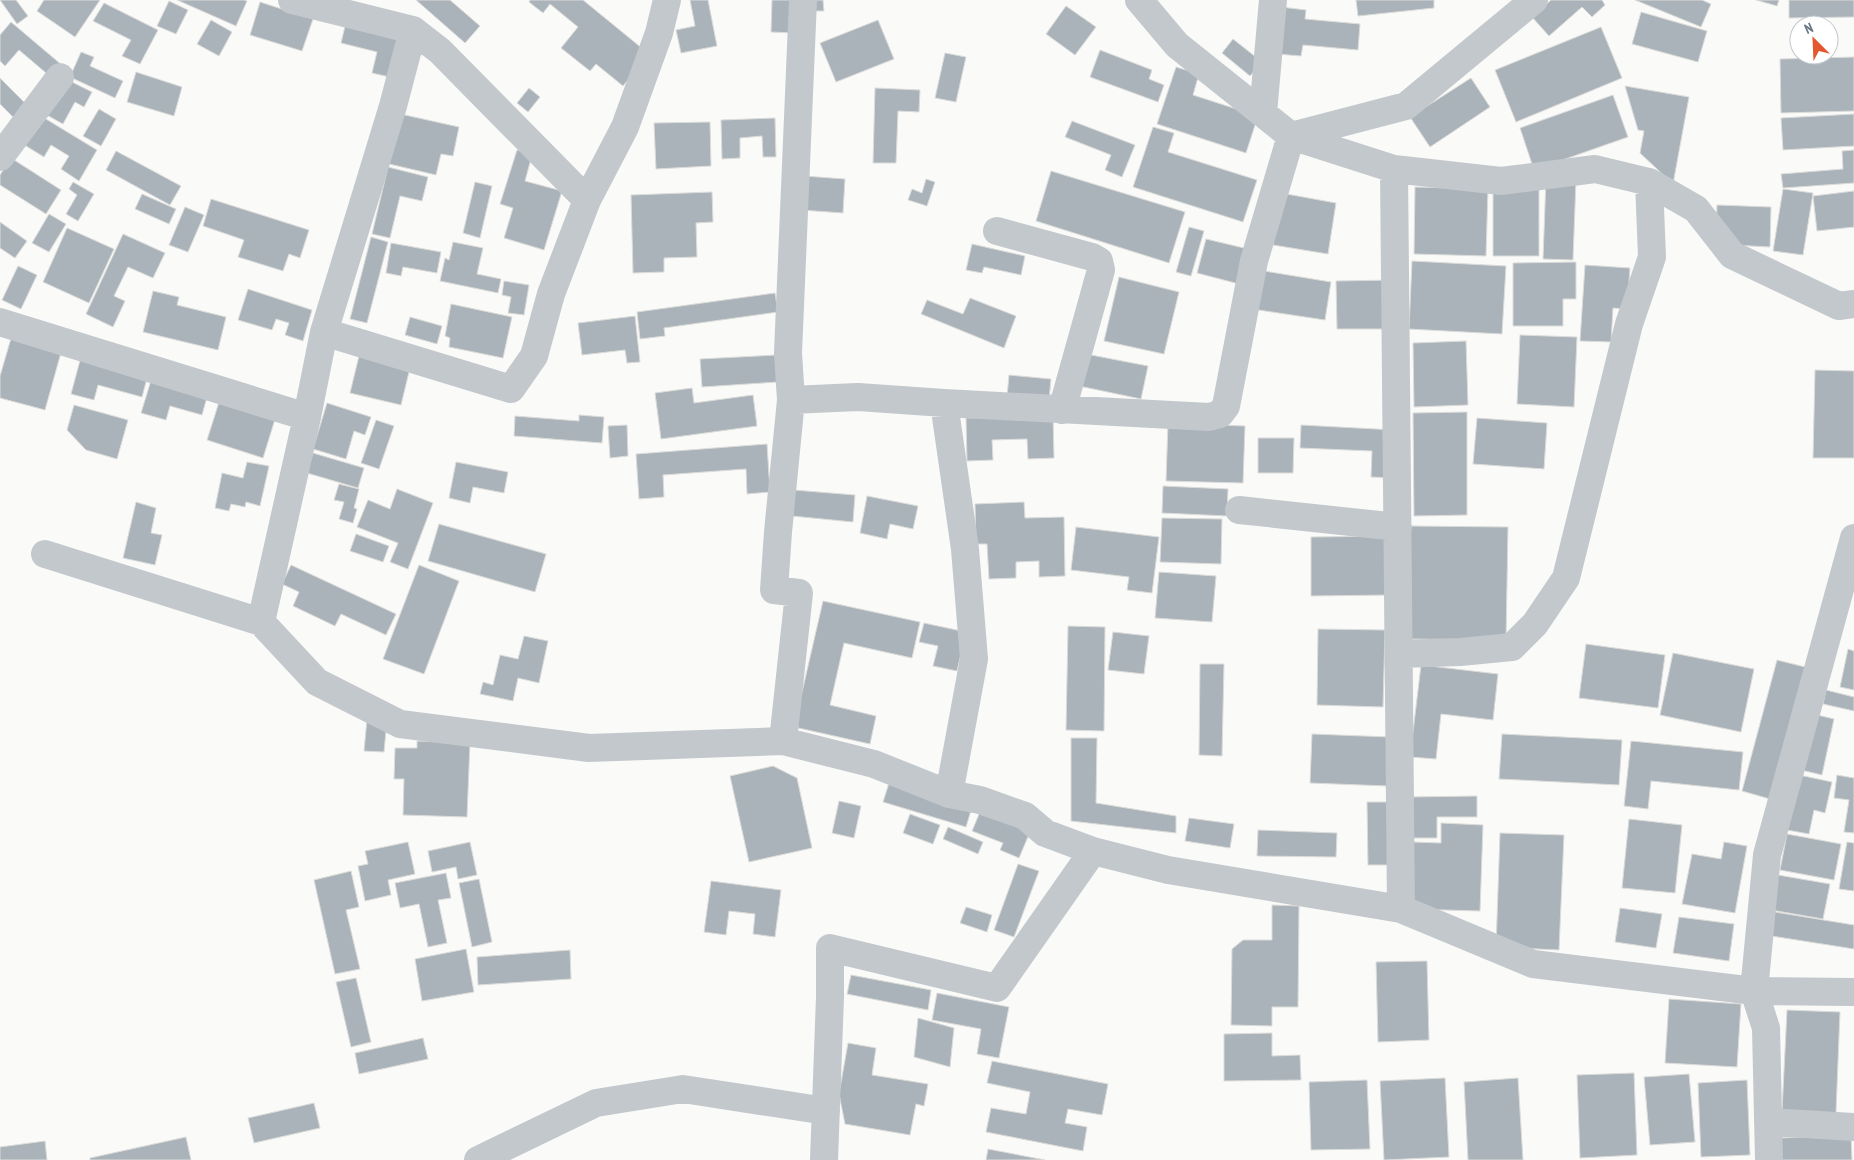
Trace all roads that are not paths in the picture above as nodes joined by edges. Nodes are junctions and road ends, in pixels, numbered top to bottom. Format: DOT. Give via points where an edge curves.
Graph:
graph roads {
  1 [pos="292,0"];
  2 [pos="668,0"];
  3 [pos="803,0"];
  4 [pos="1139,0"];
  5 [pos="1273,0"];
  6 [pos="1534,0"];
  7 [pos="320,3"];
  8 [pos="413,30"];
  9 [pos="60,77"];
  10 [pos="1263,113"];
  11 [pos="1291,136"];
  12 [pos="0,157"];
  13 [pos="1394,169"];
  14 [pos="1649,182"];
  15 [pos="587,200"];
  16 [pos="998,231"];
  17 [pos="1854,304"];
  18 [pos="0,322"];
  19 [pos="324,332"];
  20 [pos="791,400"];
  21 [pos="944,403"];
  22 [pos="1062,410"];
  23 [pos="308,417"];
  24 [pos="1239,510"];
  25 [pos="1398,527"];
  26 [pos="1854,538"];
  27 [pos="45,554"];
  28 [pos="261,622"];
  29 [pos="1399,654"];
  30 [pos="783,741"];
  31 [pos="949,794"];
  32 [pos="1093,851"];
  33 [pos="1401,909"];
  34 [pos="1754,991"];
  35 [pos="1854,992"];
  36 [pos="826,1111"];
  37 [pos="1768,1122"];
  38 [pos="1854,1127"];
  39 [pos="478,1160"];
  40 [pos="824,1160"];
  41 [pos="1768,1160"];
  1 -- 7 [label="street"];
  2 -- 15 [label="street" via="625,127"];
  3 -- 20 [label="street" via="788,353"];
  4 -- 10 [label="street" via="1177,45"];
  5 -- 10 [label="street"];
  6 -- 11 [label="street" via="1406,106"];
  7 -- 8 [label="street"];
  8 -- 15 [label="street" via="440,51"];
  8 -- 19 [label="street"];
  9 -- 12 [label="street"];
  10 -- 11 [label="street"];
  11 -- 13 [label="street"];
  11 -- 22 [label="street" via="1254,261 1226,406 1220,414 1209,417"];
  13 -- 14 [label="street" via="1501,181 1595,169"];
  13 -- 25 [label="street"];
  14 -- 17 [label="street" via="1696,209 1732,255 1839,306"];
  14 -- 29 [label="street" via="1652,257 1629,324 1566,578 1536,624 1512,647"];
  15 -- 19 [label="street" via="551,294 534,356 511,389"];
  16 -- 22 [label="street" via="1099,260 1101,270"];
  18 -- 23 [label="street"];
  19 -- 23 [label="street"];
  20 -- 21 [label="street" via="858,397"];
  20 -- 30 [label="street" via="774,590 799,592"];
  21 -- 22 [label="street"];
  21 -- 31 [label="street" via="965,548 974,659"];
  23 -- 28 [label="street"];
  24 -- 25 [label="street"];
  25 -- 29 [label="street"];
  26 -- 34 [label="street" via="1767,855"];
  27 -- 28 [label="street"];
  28 -- 30 [label="street" via="317,682 400,724 589,748"];
  29 -- 33 [label="street"];
  30 -- 31 [label="street" via="874,764"];
  31 -- 32 [label="street" via="980,800 1025,816 1045,833"];
  32 -- 33 [label="street" via="1168,870"];
  32 -- 36 [label="street" via="997,988 830,948"];
  33 -- 34 [label="street" via="1533,964"];
  34 -- 35 [label="street"];
  34 -- 37 [label="street" via="1766,1028"];
  36 -- 39 [label="street" via="683,1089 596,1103"];
  36 -- 40 [label="street"];
  37 -- 38 [label="street"];
  37 -- 41 [label="street"];
}
